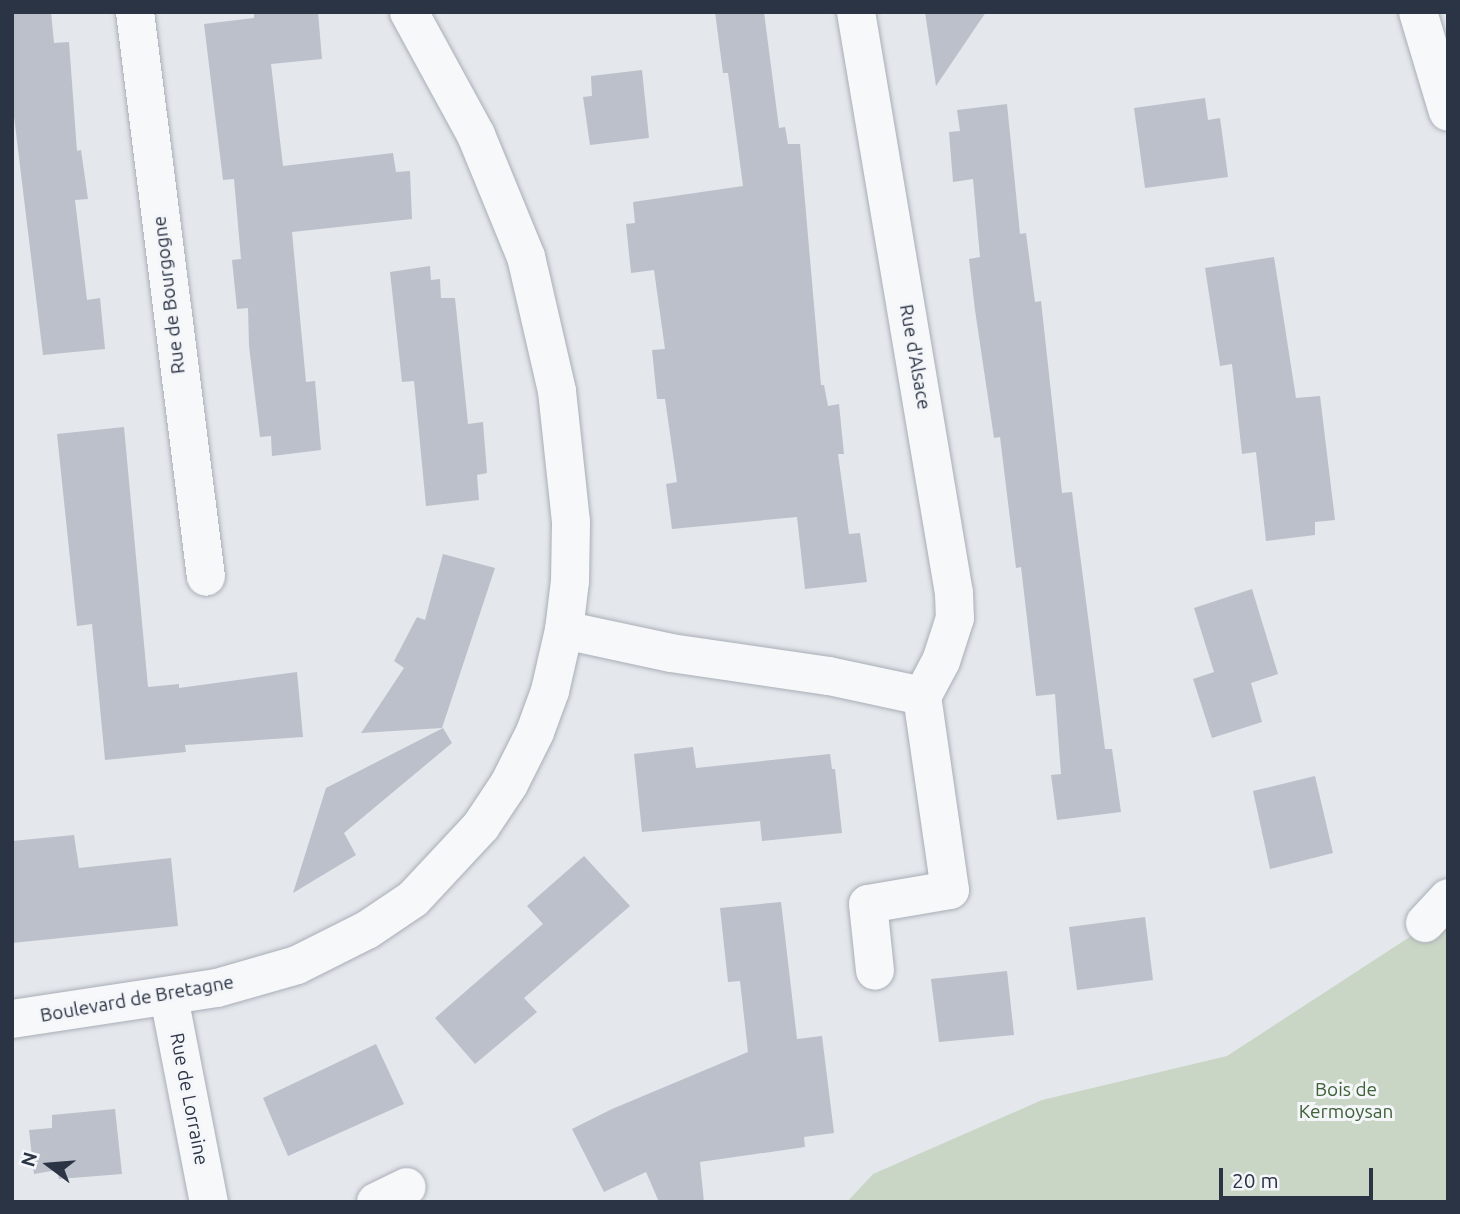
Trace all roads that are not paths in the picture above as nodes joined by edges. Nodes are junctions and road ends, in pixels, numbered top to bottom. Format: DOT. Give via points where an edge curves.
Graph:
graph roads {
  1 [pos="135,12"];
  2 [pos="409,12"];
  3 [pos="856,12"];
  4 [pos="1418,12"];
  5 [pos="1448,112"];
  6 [pos="206,577"];
  7 [pos="564,629"];
  8 [pos="922,696"];
  9 [pos="875,971"];
  10 [pos="169,997"];
  11 [pos="12,1019"];
  12 [pos="209,1202"];
  1 -- 6 [label="street, Rue de Bourgogne"];
  2 -- 7 [label="street, Boulevard de Bretagne" via="494,178 526,257 540,312 558,391 568,481 570,581"];
  3 -- 8 [label="street, Rue d'Alsace" via="954,593 951,636"];
  4 -- 5 [label="street"];
  7 -- 8 [label="street" via="671,653 829,676"];
  7 -- 10 [label="street, Boulevard de Bretagne" via="539,722 509,784 481,826 413,899 367,930 297,965"];
  8 -- 9 [label="street" via="950,890 868,904"];
  10 -- 11 [label="street, Boulevard de Bretagne"];
  10 -- 12 [label="street, Rue de Lorraine"];
}
